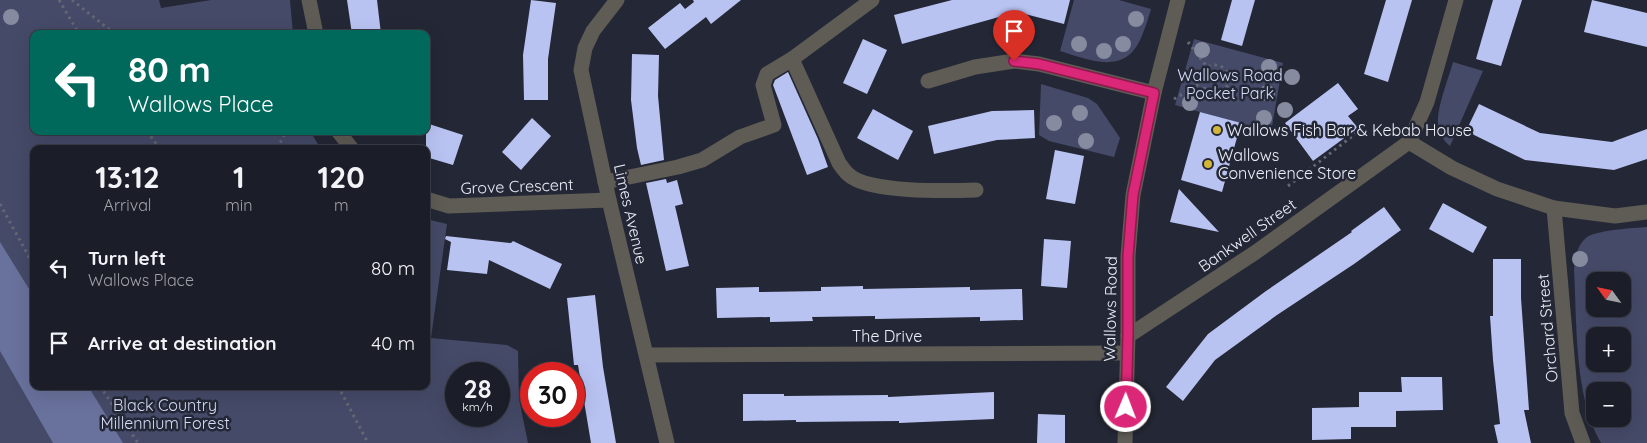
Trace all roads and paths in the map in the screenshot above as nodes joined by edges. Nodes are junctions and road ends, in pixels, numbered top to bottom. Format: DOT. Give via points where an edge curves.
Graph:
graph roads {
  1 [pos="59,0"];
  2 [pos="72,0"];
  3 [pos="309,0"];
  4 [pos="617,0"];
  5 [pos="872,0"];
  6 [pos="1178,0"];
  7 [pos="1456,0"];
  8 [pos="77,30"];
  9 [pos="110,30"];
  10 [pos="315,30"];
  11 [pos="1188,42"];
  12 [pos="792,59"];
  13 [pos="1207,67"];
  14 [pos="928,80"];
  15 [pos="1201,83"];
  16 [pos="1154,93"];
  17 [pos="1173,100"];
  18 [pos="1359,131"];
  19 [pos="341,135"];
  20 [pos="1409,142"];
  21 [pos="349,145"];
  22 [pos="605,182"];
  23 [pos="1288,186"];
  24 [pos="976,190"];
  25 [pos="430,199"];
  26 [pos="609,200"];
  27 [pos="0,204"];
  28 [pos="1554,208"];
  29 [pos="1647,212"];
  30 [pos="30,259"];
  31 [pos="1128,336"];
  32 [pos="1127,353"];
  33 [pos="647,355"];
  34 [pos="103,390"];
  35 [pos="340,390"];
  36 [pos="138,443"];
  37 [pos="368,443"];
  38 [pos="667,443"];
  39 [pos="1125,443"];
  40 [pos="1582,443"];
  1 -- 8 [label="path"];
  2 -- 9 [label="path"];
  3 -- 10 [label="street"];
  4 -- 22 [label="street, Limes Avenue" via="593,31 585,48 581,70"];
  5 -- 12 [label="street"];
  6 -- 16 [label="street, Wallows Road"];
  7 -- 20 [label="street, Bankwell Street" via="1428,102"];
  11 -- 13 [label="path"];
  12 -- 22 [label="street" via="767,74 763,85 774,125 740,137 702,160"];
  12 -- 24 [label="street" via="839,163 849,176 864,183 925,192"];
  13 -- 15 [label="path" via="1201,74"];
  13 -- 15 [label="path" via="1216,64 1224,68 1229,77 1227,86 1215,93 1206,90"];
  14 -- 16 [label="street" via="1014,61 1039,64"];
  15 -- 17 [label="path"];
  16 -- 31 [label="street, Wallows Road" via="1133,195 1128,256"];
  18 -- 23 [label="path"];
  19 -- 21 [label="street"];
  20 -- 28 [label="street" via="1452,168 1497,189"];
  20 -- 31 [label="street, Bankwell Street" via="1256,252"];
  22 -- 26 [label="street, Limes Avenue"];
  25 -- 26 [label="street, Grove Crescent" via="449,206"];
  26 -- 33 [label="street, Limes Avenue"];
  27 -- 30 [label="path"];
  28 -- 29 [label="street" via="1615,216"];
  28 -- 40 [label="street, Orchard Street" via="1572,412"];
  31 -- 32 [label="street, Wallows Road"];
  32 -- 33 [label="street, The Drive"];
  32 -- 39 [label="street, Wallows Road"];
  33 -- 38 [label="street, Limes Avenue"];
  34 -- 36 [label="path"];
  35 -- 37 [label="path"];
}
